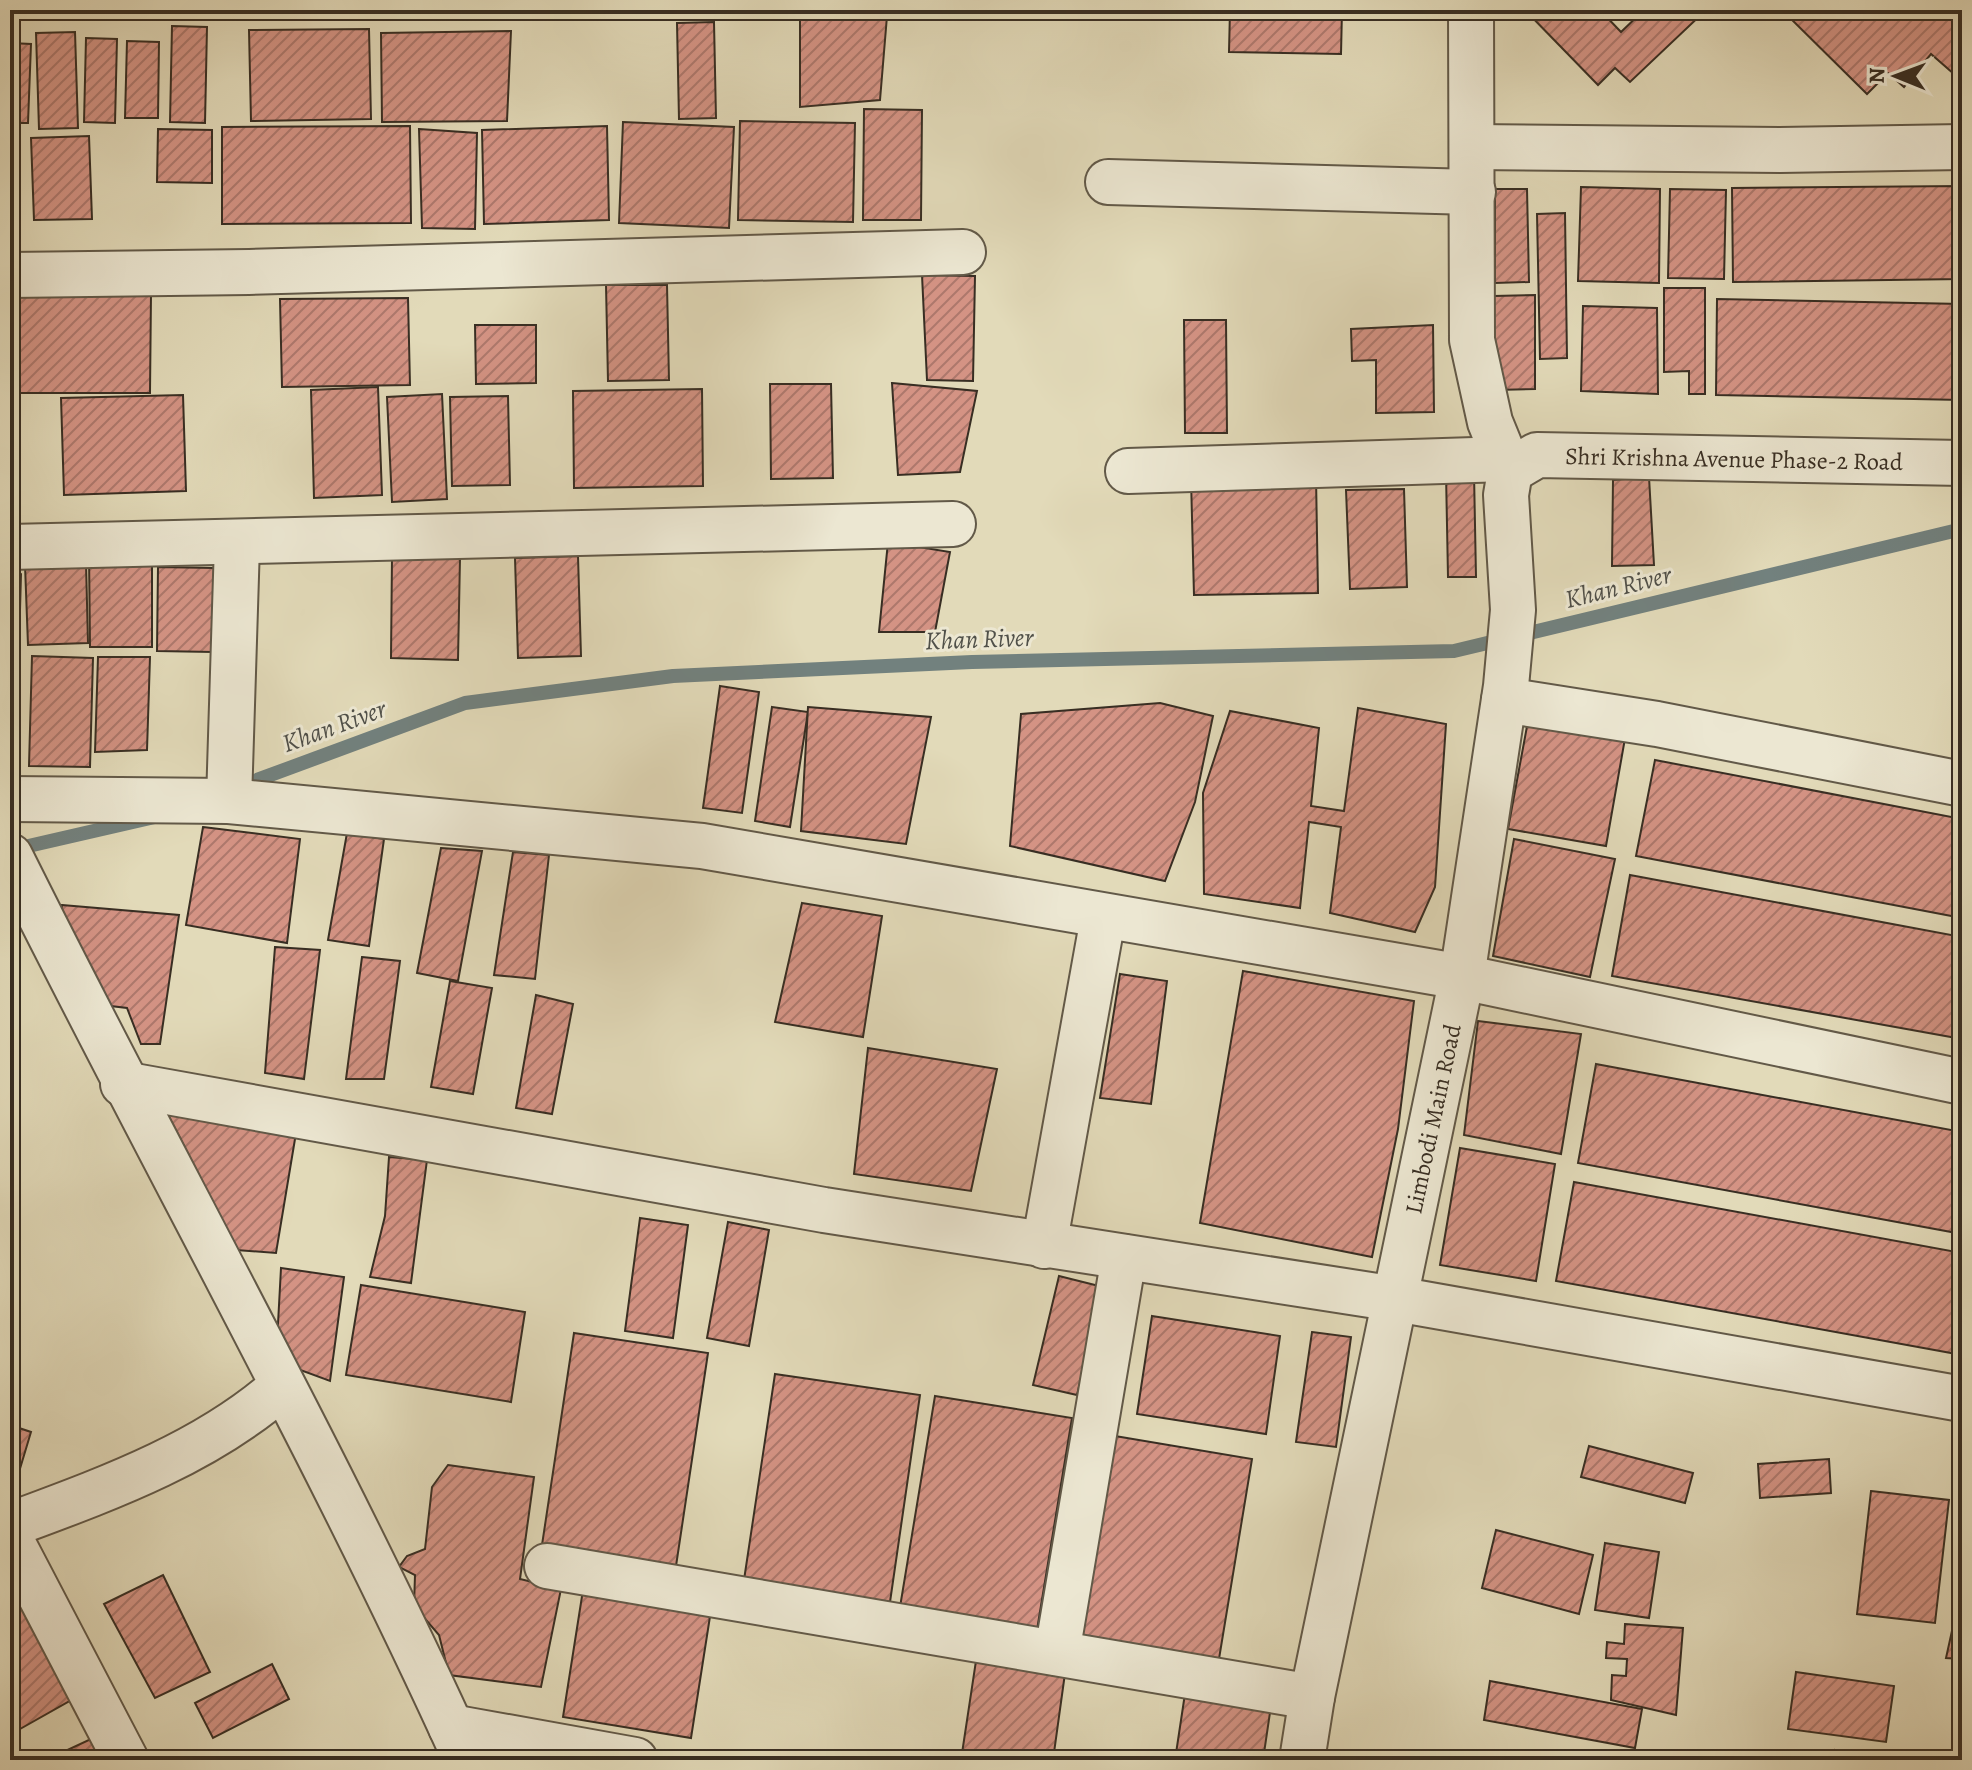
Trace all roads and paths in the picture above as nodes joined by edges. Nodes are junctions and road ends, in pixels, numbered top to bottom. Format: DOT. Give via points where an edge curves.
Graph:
graph roads {
  1 [pos="1471,10"];
  2 [pos="1473,147"];
  3 [pos="1962,147"];
  4 [pos="1108,182"];
  5 [pos="1473,192"];
  6 [pos="963,252"];
  7 [pos="10,275"];
  8 [pos="1962,463"];
  9 [pos="1508,465"];
  10 [pos="1128,471"];
  11 [pos="953,524"];
  12 [pos="237,544"];
  13 [pos="10,547"];
  14 [pos="1505,693"];
  15 [pos="1962,784"];
  16 [pos="10,799"];
  17 [pos="229,801"];
  18 [pos="10,856"];
  19 [pos="1103,918"];
  20 [pos="1462,977"];
  21 [pos="1962,1082"];
  22 [pos="123,1084"];
  23 [pos="1044,1246"];
  24 [pos="1124,1257"];
  25 [pos="1396,1299"];
  26 [pos="282,1386"];
  27 [pos="1962,1399"];
  28 [pos="10,1525"];
  29 [pos="10,1538"];
  30 [pos="547,1566"];
  31 [pos="1057,1653"];
  32 [pos="1312,1697"];
  33 [pos="458,1743"];
  34 [pos="126,1760"];
  35 [pos="635,1760"];
  36 [pos="1302,1760"];
  1 -- 2 [label="street"];
  2 -- 3 [label="street"];
  2 -- 5 [label="street"];
  4 -- 5 [label="street"];
  5 -- 9 [label="street" via="1472,340 1490,422"];
  6 -- 7 [label="street"];
  8 -- 9 [label="street, Shri Krishna Avenue Phase-2 Road" via="1537,455"];
  9 -- 10 [label="street"];
  9 -- 14 [label="street, Limbodi Main Road" via="1513,610"];
  11 -- 12 [label="street"];
  12 -- 13 [label="street"];
  12 -- 17 [label="street"];
  14 -- 15 [label="street"];
  14 -- 20 [label="street, Limbodi Main Road"];
  16 -- 17 [label="street"];
  17 -- 19 [label="street" via="702,846"];
  18 -- 22 [label="street"];
  19 -- 20 [label="street"];
  19 -- 23 [label="street"];
  20 -- 21 [label="street"];
  20 -- 25 [label="street, Limbodi Main Road"];
  22 -- 23 [label="street"];
  22 -- 26 [label="street"];
  23 -- 24 [label="street"];
  24 -- 25 [label="street"];
  24 -- 31 [label="street"];
  25 -- 27 [label="street"];
  25 -- 32 [label="street, Limbodi Main Road"];
  26 -- 28 [label="street" via="256,1410 130,1480"];
  26 -- 33 [label="street"];
  29 -- 34 [label="street"];
  30 -- 31 [label="street"];
  31 -- 32 [label="street"];
  32 -- 36 [label="street, Limbodi Main Road"];
  33 -- 35 [label="street"];
}
